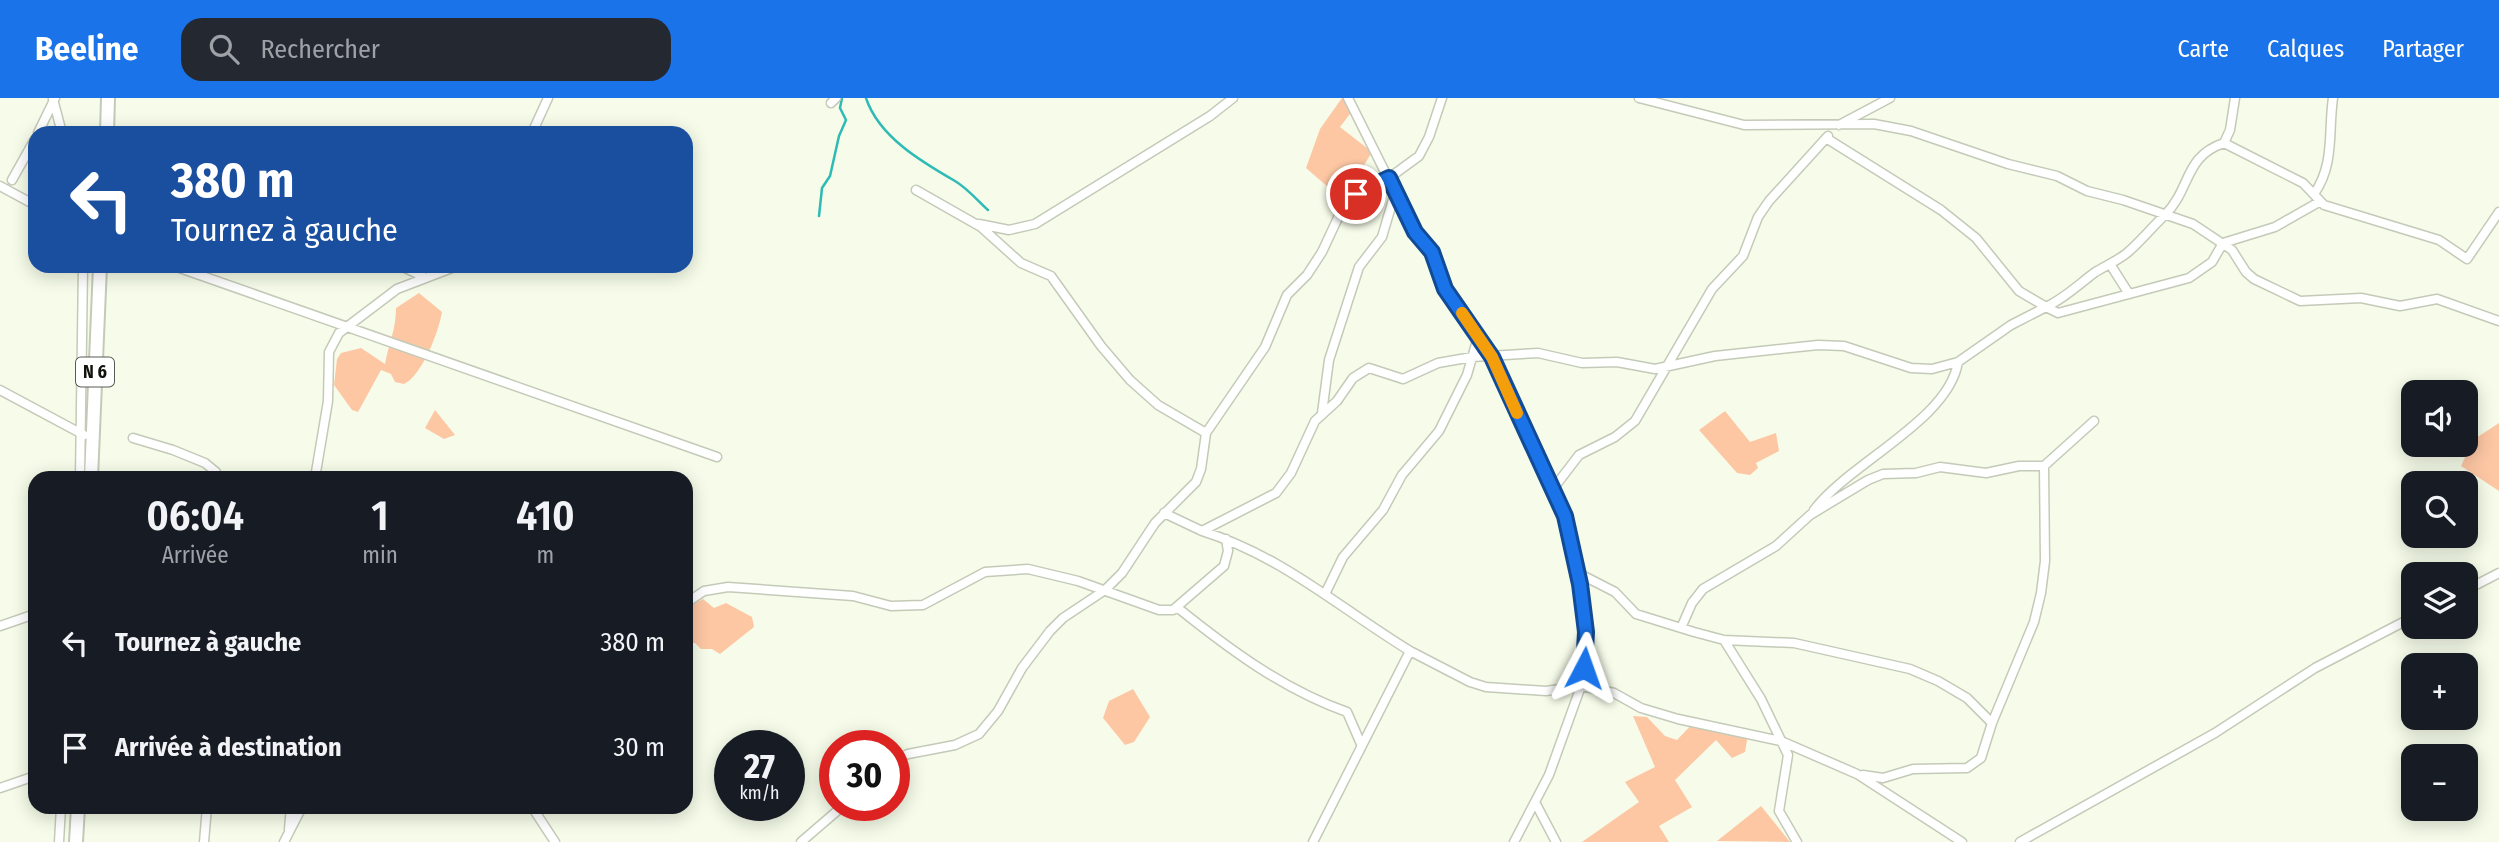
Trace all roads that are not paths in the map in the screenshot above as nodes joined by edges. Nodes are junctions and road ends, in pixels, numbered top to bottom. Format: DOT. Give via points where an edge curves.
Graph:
graph roads {
  1 [pos="108,98"];
  2 [pos="548,98"];
  3 [pos="1233,98"];
  4 [pos="1348,98"];
  5 [pos="1442,98"];
  6 [pos="1639,98"];
  7 [pos="1891,98"];
  8 [pos="2235,98"];
  9 [pos="2333,98"];
  10 [pos="54,99"];
  11 [pos="41,126"];
  12 [pos="60,126"];
  13 [pos="107,126"];
  14 [pos="536,126"];
  15 [pos="1837,126"];
  16 [pos="1826,138"];
  17 [pos="2224,143"];
  18 [pos="28,151"];
  19 [pos="1389,178"];
  20 [pos="12,180"];
  21 [pos="0,186"];
  22 [pos="916,190"];
  23 [pos="1395,193"];
  24 [pos="2314,194"];
  25 [pos="28,201"];
  26 [pos="2319,202"];
  27 [pos="2499,212"];
  28 [pos="2166,214"];
  29 [pos="973,222"];
  30 [pos="2223,243"];
  31 [pos="2110,264"];
  32 [pos="83,273"];
  33 [pos="99,273"];
  34 [pos="194,273"];
  35 [pos="414,273"];
  36 [pos="438,273"];
  37 [pos="424,278"];
  38 [pos="2129,294"];
  39 [pos="2046,307"];
  40 [pos="2499,321"];
  41 [pos="347,327"];
  42 [pos="1478,337"];
  43 [pos="1472,357"];
  44 [pos="1492,357"];
  45 [pos="1958,362"];
  46 [pos="1665,368"];
  47 [pos="0,390"];
  48 [pos="1322,413"];
  49 [pos="2094,421"];
  50 [pos="1206,433"];
  51 [pos="87,437"];
  52 [pos="133,438"];
  53 [pos="718,457"];
  54 [pos="2044,466"];
  55 [pos="81,471"];
  56 [pos="90,471"];
  57 [pos="215,471"];
  58 [pos="316,471"];
  59 [pos="1553,489"];
  60 [pos="1164,513"];
  61 [pos="1810,515"];
  62 [pos="1202,531"];
  63 [pos="1226,539"];
  64 [pos="1578,573"];
  65 [pos="2499,573"];
  66 [pos="2478,584"];
  67 [pos="1105,590"];
  68 [pos="1325,594"];
  69 [pos="693,598"];
  70 [pos="1178,608"];
  71 [pos="28,616"];
  72 [pos="2401,623"];
  73 [pos="0,626"];
  74 [pos="1681,628"];
  75 [pos="1724,640"];
  76 [pos="1410,651"];
  77 [pos="1581,686"];
  78 [pos="1992,723"];
  79 [pos="1781,741"];
  80 [pos="1362,744"];
  81 [pos="910,754"];
  82 [pos="1857,774"];
  83 [pos="28,778"];
  84 [pos="0,788"];
  85 [pos="1536,804"];
  86 [pos="61,814"];
  87 [pos="78,814"];
  88 [pos="206,814"];
  89 [pos="290,814"];
  90 [pos="299,814"];
  91 [pos="537,814"];
  92 [pos="825,821"];
  93 [pos="288,831"];
  94 [pos="60,842"];
  95 [pos="76,842"];
  96 [pos="204,842"];
  97 [pos="285,842"];
  98 [pos="555,842"];
  99 [pos="801,842"];
  100 [pos="1313,842"];
  101 [pos="1514,842"];
  102 [pos="1556,842"];
  103 [pos="1797,842"];
  104 [pos="1962,842"];
  105 [pos="2020,842"];
  1 -- 13 [label="main road"];
  2 -- 14 [label="street"];
  3 -- 29 [label="street" via="1035,224 1009,230"];
  4 -- 19 [label="street"];
  5 -- 19 [label="street" via="1419,156"];
  6 -- 15 [label="street" via="1728,123"];
  7 -- 15 [label="street"];
  8 -- 17 [label="street"];
  9 -- 24 [label="street" via="2331,151"];
  10 -- 11 [label="street"];
  10 -- 12 [label="street"];
  15 -- 16 [label="street"];
  15 -- 28 [label="street" via="1874,124 1911,131"];
  16 -- 39 [label="street" via="1976,237 2019,291"];
  16 -- 46 [label="street" via="1769,201 1743,256 1712,289"];
  17 -- 24 [label="street" via="2303,183"];
  17 -- 28 [label="street" via="2197,158"];
  18 -- 20 [label="street"];
  19 -- 23 [label="street"];
  19 -- 50 [label="street" via="1356,194 1343,207 1322,253 1287,295 1265,347"];
  21 -- 25 [label="street"];
  22 -- 29 [label="street"];
  23 -- 42 [label="street" via="1415,232 1432,252 1445,289"];
  23 -- 48 [label="street" via="1382,237 1359,267 1329,360"];
  24 -- 26 [label="street"];
  26 -- 27 [label="street" via="2439,240 2467,259"];
  26 -- 30 [label="street" via="2275,227"];
  28 -- 30 [label="street"];
  28 -- 31 [label="street"];
  29 -- 50 [label="street" via="1021,263 1041,270 1059,284 1101,346 1148,397"];
  30 -- 38 [label="street" via="2212,262 2189,278"];
  30 -- 40 [label="street" via="2254,279 2300,301 2361,298 2400,306 2437,299"];
  31 -- 38 [label="street"];
  31 -- 39 [label="street"];
  32 -- 51 [label="street"];
  33 -- 51 [label="main road, N 6"];
  34 -- 41 [label="street"];
  35 -- 37 [label="street"];
  36 -- 37 [label="street"];
  37 -- 41 [label="street" via="397,289"];
  38 -- 39 [label="street" via="2058,313"];
  39 -- 45 [label="street"];
  41 -- 53 [label="street"];
  41 -- 58 [label="street" via="338,333 330,352 328,401"];
  42 -- 43 [label="street"];
  42 -- 44 [label="street"];
  43 -- 44 [label="street"];
  43 -- 48 [label="street" via="1438,363 1403,379 1362,370 1338,401"];
  43 -- 68 [label="street" via="1439,431 1343,557"];
  44 -- 46 [label="street" via="1538,353 1581,362"];
  44 -- 59 [label="street"];
  45 -- 46 [label="street" via="1931,369 1910,368 1844,346 1818,345 1715,356"];
  45 -- 61 [label="street" via="1952,380 1919,420 1844,478"];
  46 -- 59 [label="street" via="1636,421 1579,455"];
  47 -- 51 [label="street"];
  48 -- 62 [label="street" via="1307,435 1292,473 1276,493"];
  49 -- 54 [label="street"];
  50 -- 60 [label="street" via="1196,482"];
  51 -- 55 [label="street"];
  51 -- 56 [label="main road, N 6"];
  52 -- 57 [label="street" via="205,463"];
  54 -- 61 [label="street" via="1986,473 1940,467 1883,474"];
  54 -- 78 [label="street" via="2041,593 2034,622"];
  59 -- 64 [label="street" via="1569,529"];
  60 -- 62 [label="street"];
  60 -- 67 [label="street"];
  61 -- 74 [label="street" via="1776,545 1703,589"];
  62 -- 63 [label="street"];
  63 -- 68 [label="street" via="1286,567"];
  63 -- 70 [label="street" via="1224,566"];
  64 -- 74 [label="street" via="1615,592 1636,614"];
  64 -- 77 [label="street" via="1586,632"];
  65 -- 66 [label="street"];
  67 -- 69 [label="street" via="1043,570 1010,569 985,572 923,605 884,606 853,596 728,587 704,591"];
  67 -- 70 [label="street" via="1159,610"];
  67 -- 81 [label="street" via="1050,631 1022,668 999,712 979,734 955,746"];
  68 -- 76 [label="street"];
  70 -- 80 [label="street" via="1282,682 1347,712"];
  71 -- 73 [label="street"];
  72 -- 105 [label="street" via="2315,668 2215,733"];
  74 -- 75 [label="street"];
  75 -- 78 [label="street" via="1794,643 1910,669 1967,698"];
  75 -- 79 [label="street"];
  76 -- 77 [label="street" via="1486,687 1546,691"];
  76 -- 80 [label="street"];
  77 -- 79 [label="street" via="1614,692 1641,708 1678,719"];
  77 -- 85 [label="street"];
  78 -- 82 [label="street" via="1981,758 1973,766 1913,769 1882,778"];
  79 -- 82 [label="street"];
  79 -- 103 [label="street" via="1788,763 1779,811"];
  80 -- 100 [label="street"];
  82 -- 104 [label="street"];
  83 -- 84 [label="street"];
  85 -- 101 [label="street"];
  85 -- 102 [label="street"];
  86 -- 94 [label="street"];
  87 -- 95 [label="main road"];
  88 -- 96 [label="street"];
  89 -- 93 [label="street"];
  90 -- 93 [label="street"];
  91 -- 98 [label="street"];
  92 -- 99 [label="street"];
  93 -- 97 [label="street"];
}
